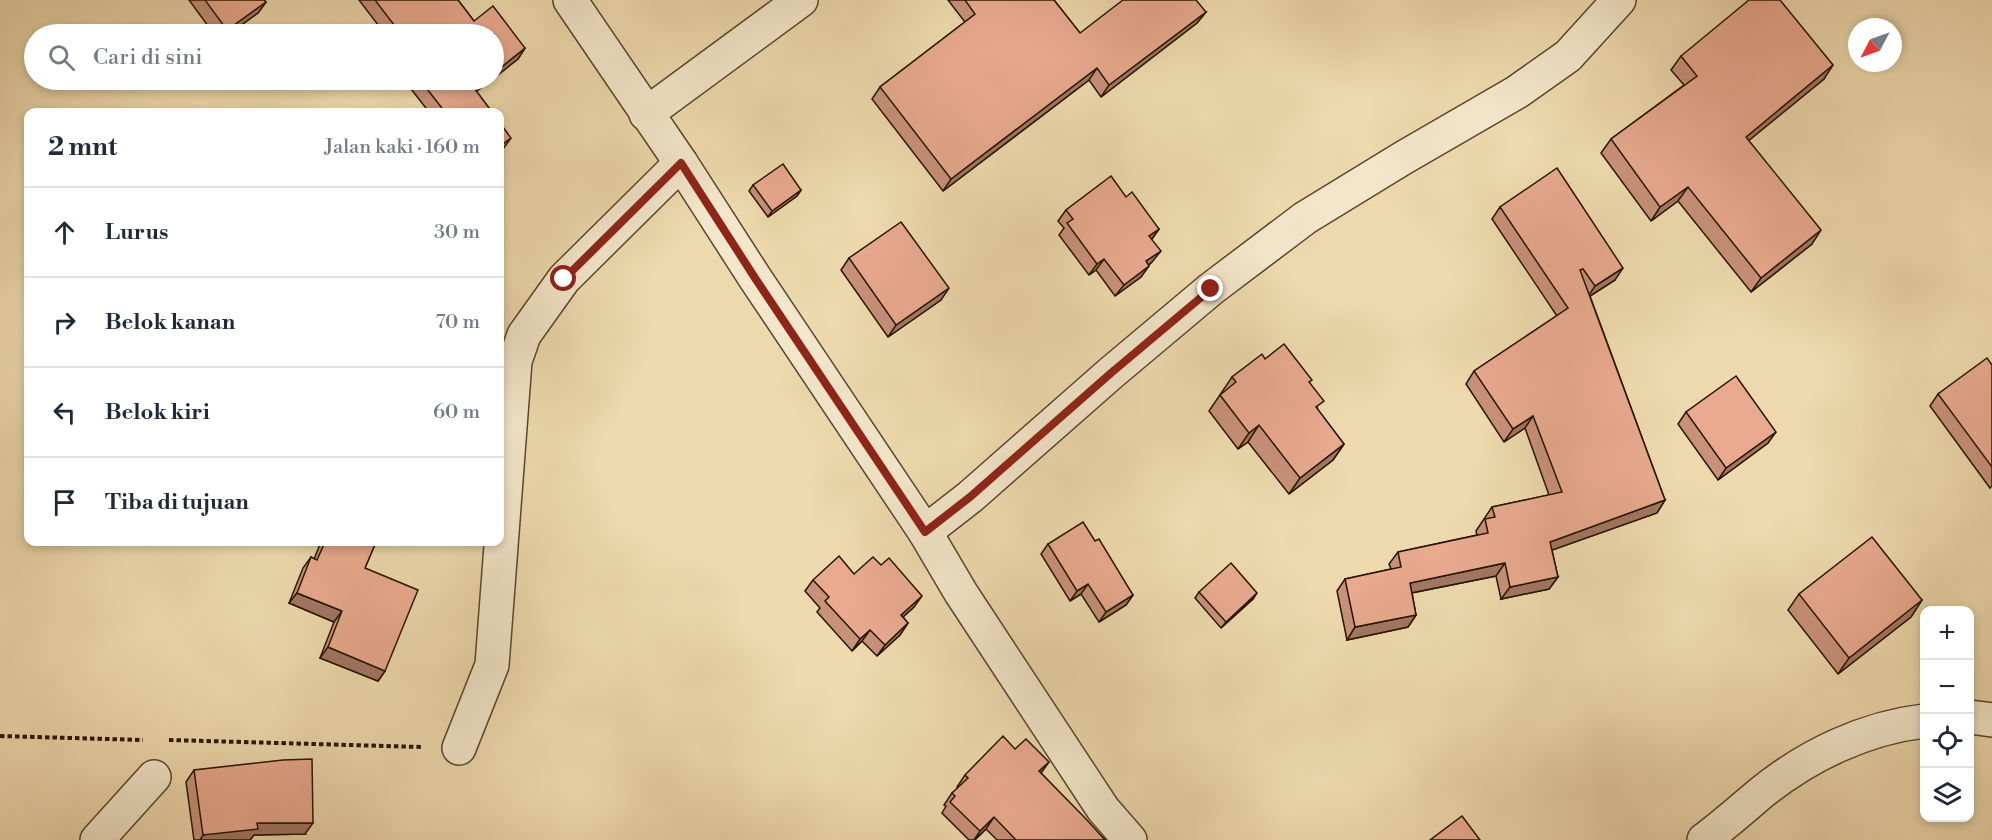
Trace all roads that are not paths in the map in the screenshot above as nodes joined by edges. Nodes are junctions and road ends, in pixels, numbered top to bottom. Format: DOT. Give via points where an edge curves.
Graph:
graph roads {
  1 [pos="570,0"];
  2 [pos="801,0"];
  3 [pos="1619,0"];
  4 [pos="646,114"];
  5 [pos="681,163"];
  6 [pos="504,506"];
  7 [pos="925,532"];
  8 [pos="501,546"];
  9 [pos="1974,718"];
  10 [pos="1992,720"];
  11 [pos="1920,722"];
  12 [pos="459,748"];
  13 [pos="154,777"];
  14 [pos="97,840"];
  15 [pos="1130,840"];
  16 [pos="1704,840"];
  1 -- 4 [label="street"];
  2 -- 4 [label="street"];
  3 -- 7 [label="street" via="1568,56 1526,86 1305,218 1211,289"];
  4 -- 5 [label="street"];
  5 -- 6 [label="street" via="564,279 524,335 515,361"];
  5 -- 7 [label="street"];
  7 -- 15 [label="street" via="1103,809"];
  8 -- 12 [label="street" via="492,664"];
  9 -- 10 [label="street"];
  11 -- 16 [label="street" via="1868,732 1816,755"];
  13 -- 14 [label="street"];
}
